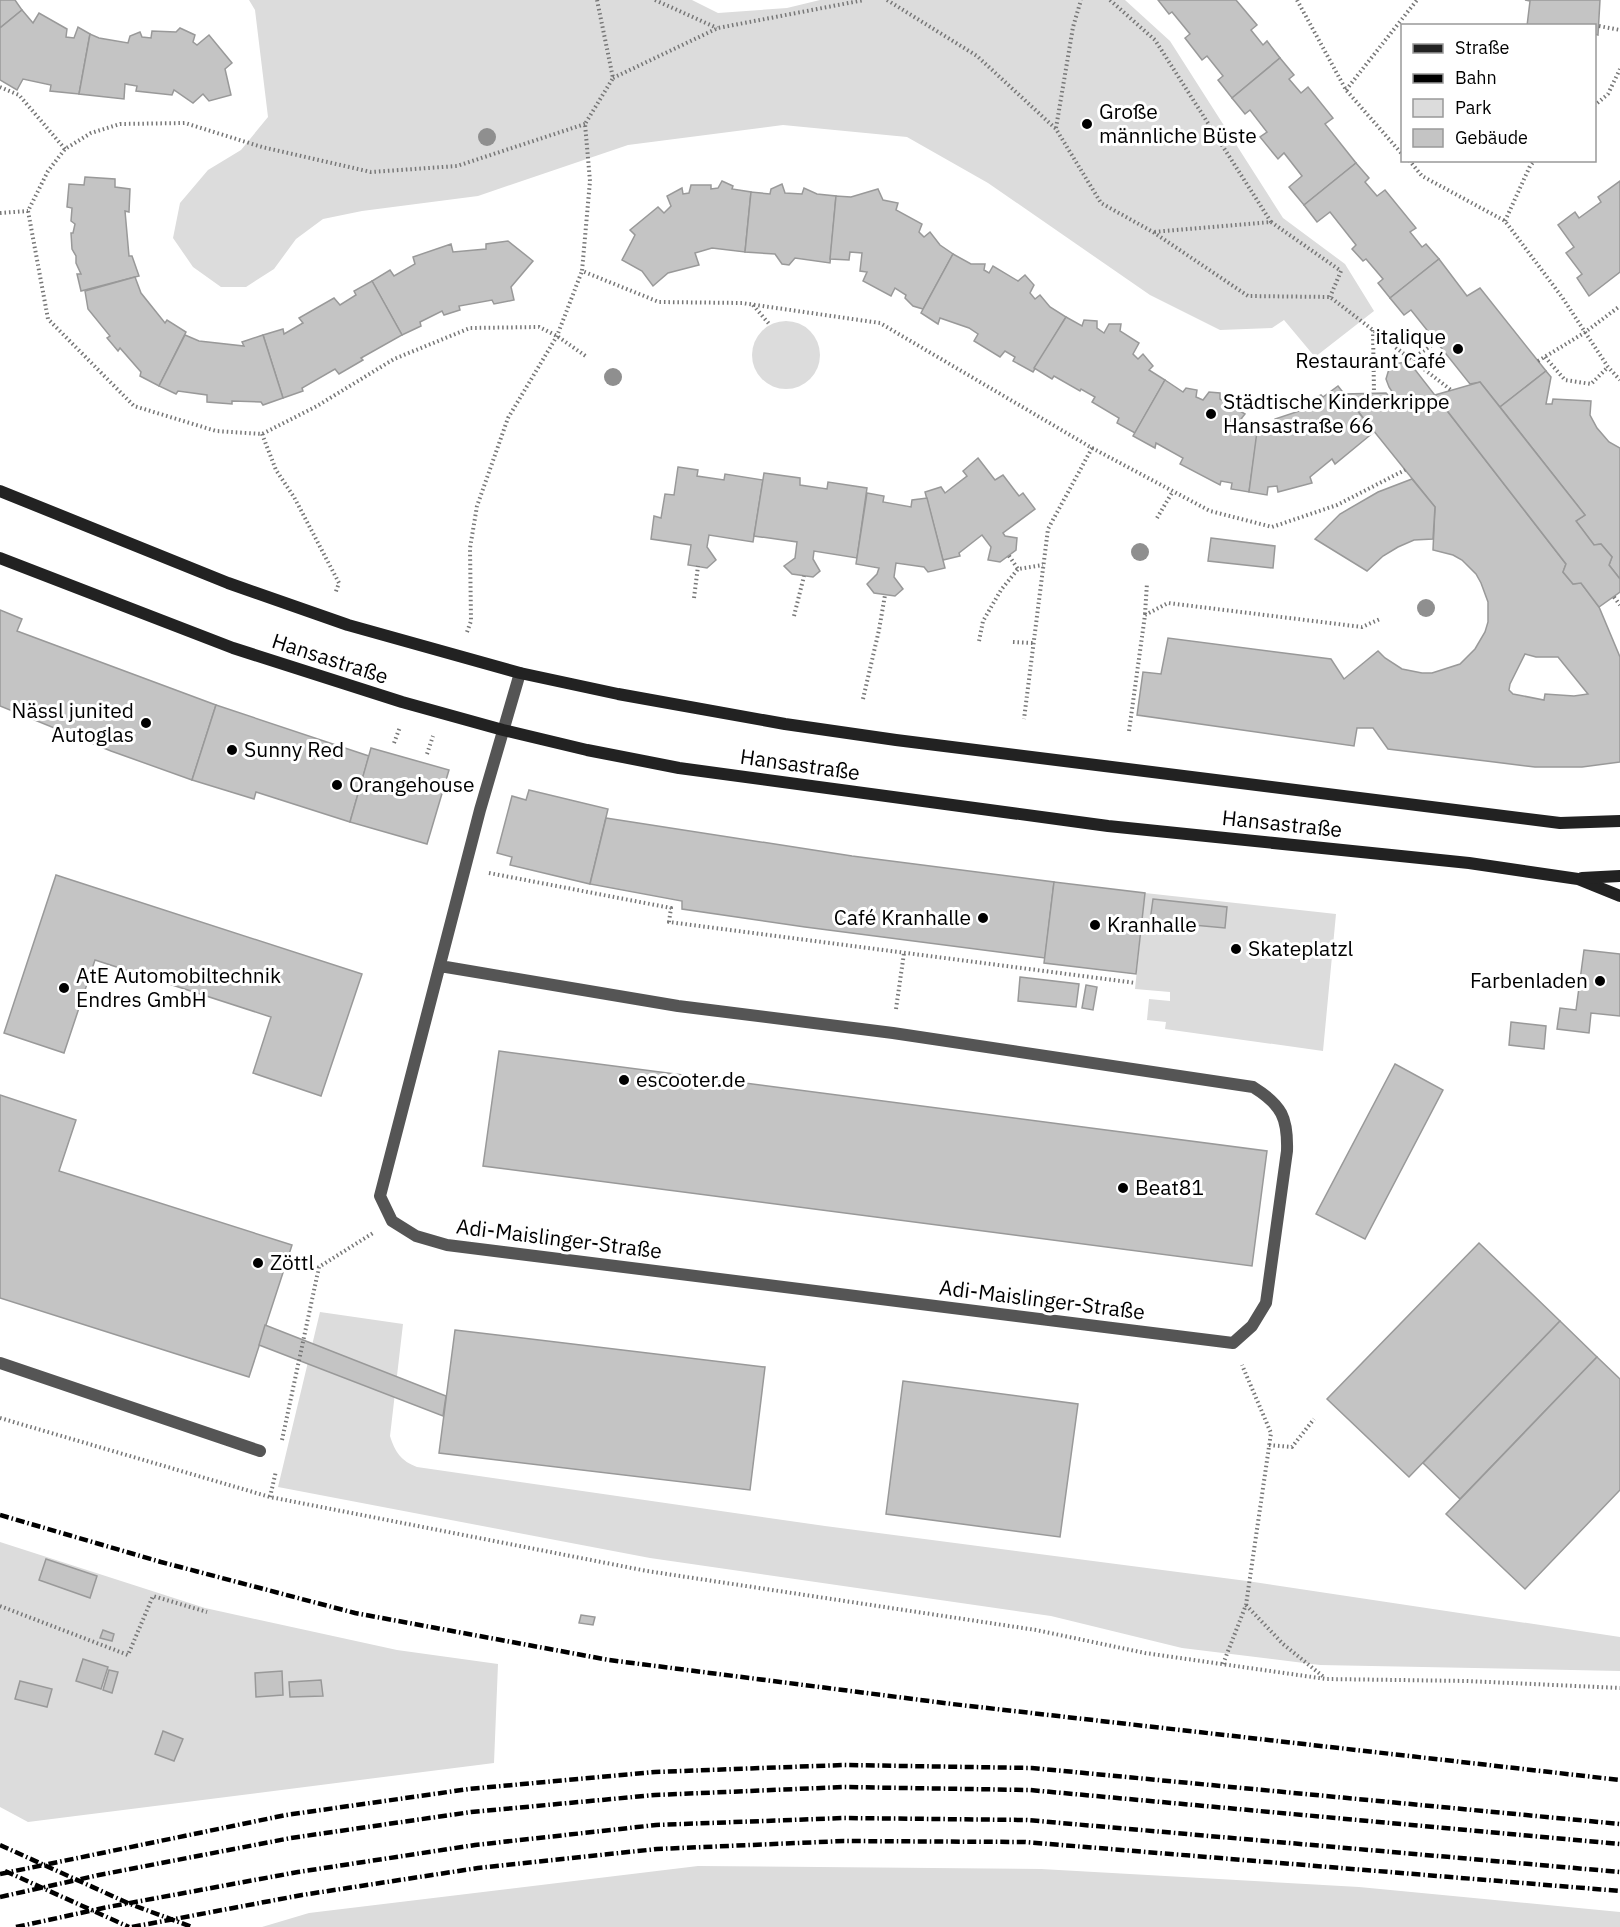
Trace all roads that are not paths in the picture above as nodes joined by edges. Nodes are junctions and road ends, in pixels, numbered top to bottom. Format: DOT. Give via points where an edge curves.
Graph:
graph roads {
  1 [pos="0,491"];
  2 [pos="0,558"];
  3 [pos="520,673"];
  4 [pos="503,730"];
  5 [pos="1620,821"];
  6 [pos="1620,876"];
  7 [pos="1578,879"];
  8 [pos="1620,896"];
  9 [pos="440,966"];
  10 [pos="0,1363"];
  11 [pos="260,1451"];
  1 -- 3 [label="main road, Hansastraße" via="228,583 348,625"];
  2 -- 4 [label="main road, Hansastraße" via="232,648"];
  3 -- 4 [label="lane"];
  3 -- 5 [label="main road, Hansastraße" via="785,724 897,740 1560,823"];
  4 -- 7 [label="main road, Hansastraße" via="691,770 1108,826 1469,863"];
  4 -- 9 [label="lane"];
  6 -- 7 [label="main road"];
  7 -- 8 [label="main road, Hansastraße"];
  9 -- 9 [label="lane, Adi-Maislinger-Straße" via="678,1006 893,1033 1253,1087 1271,1098 1283,1114 1288,1131 1266,1303 1252,1326 1233,1343 447,1245 416,1236 392,1221 380,1196"];
  10 -- 11 [label="lane"];
}
